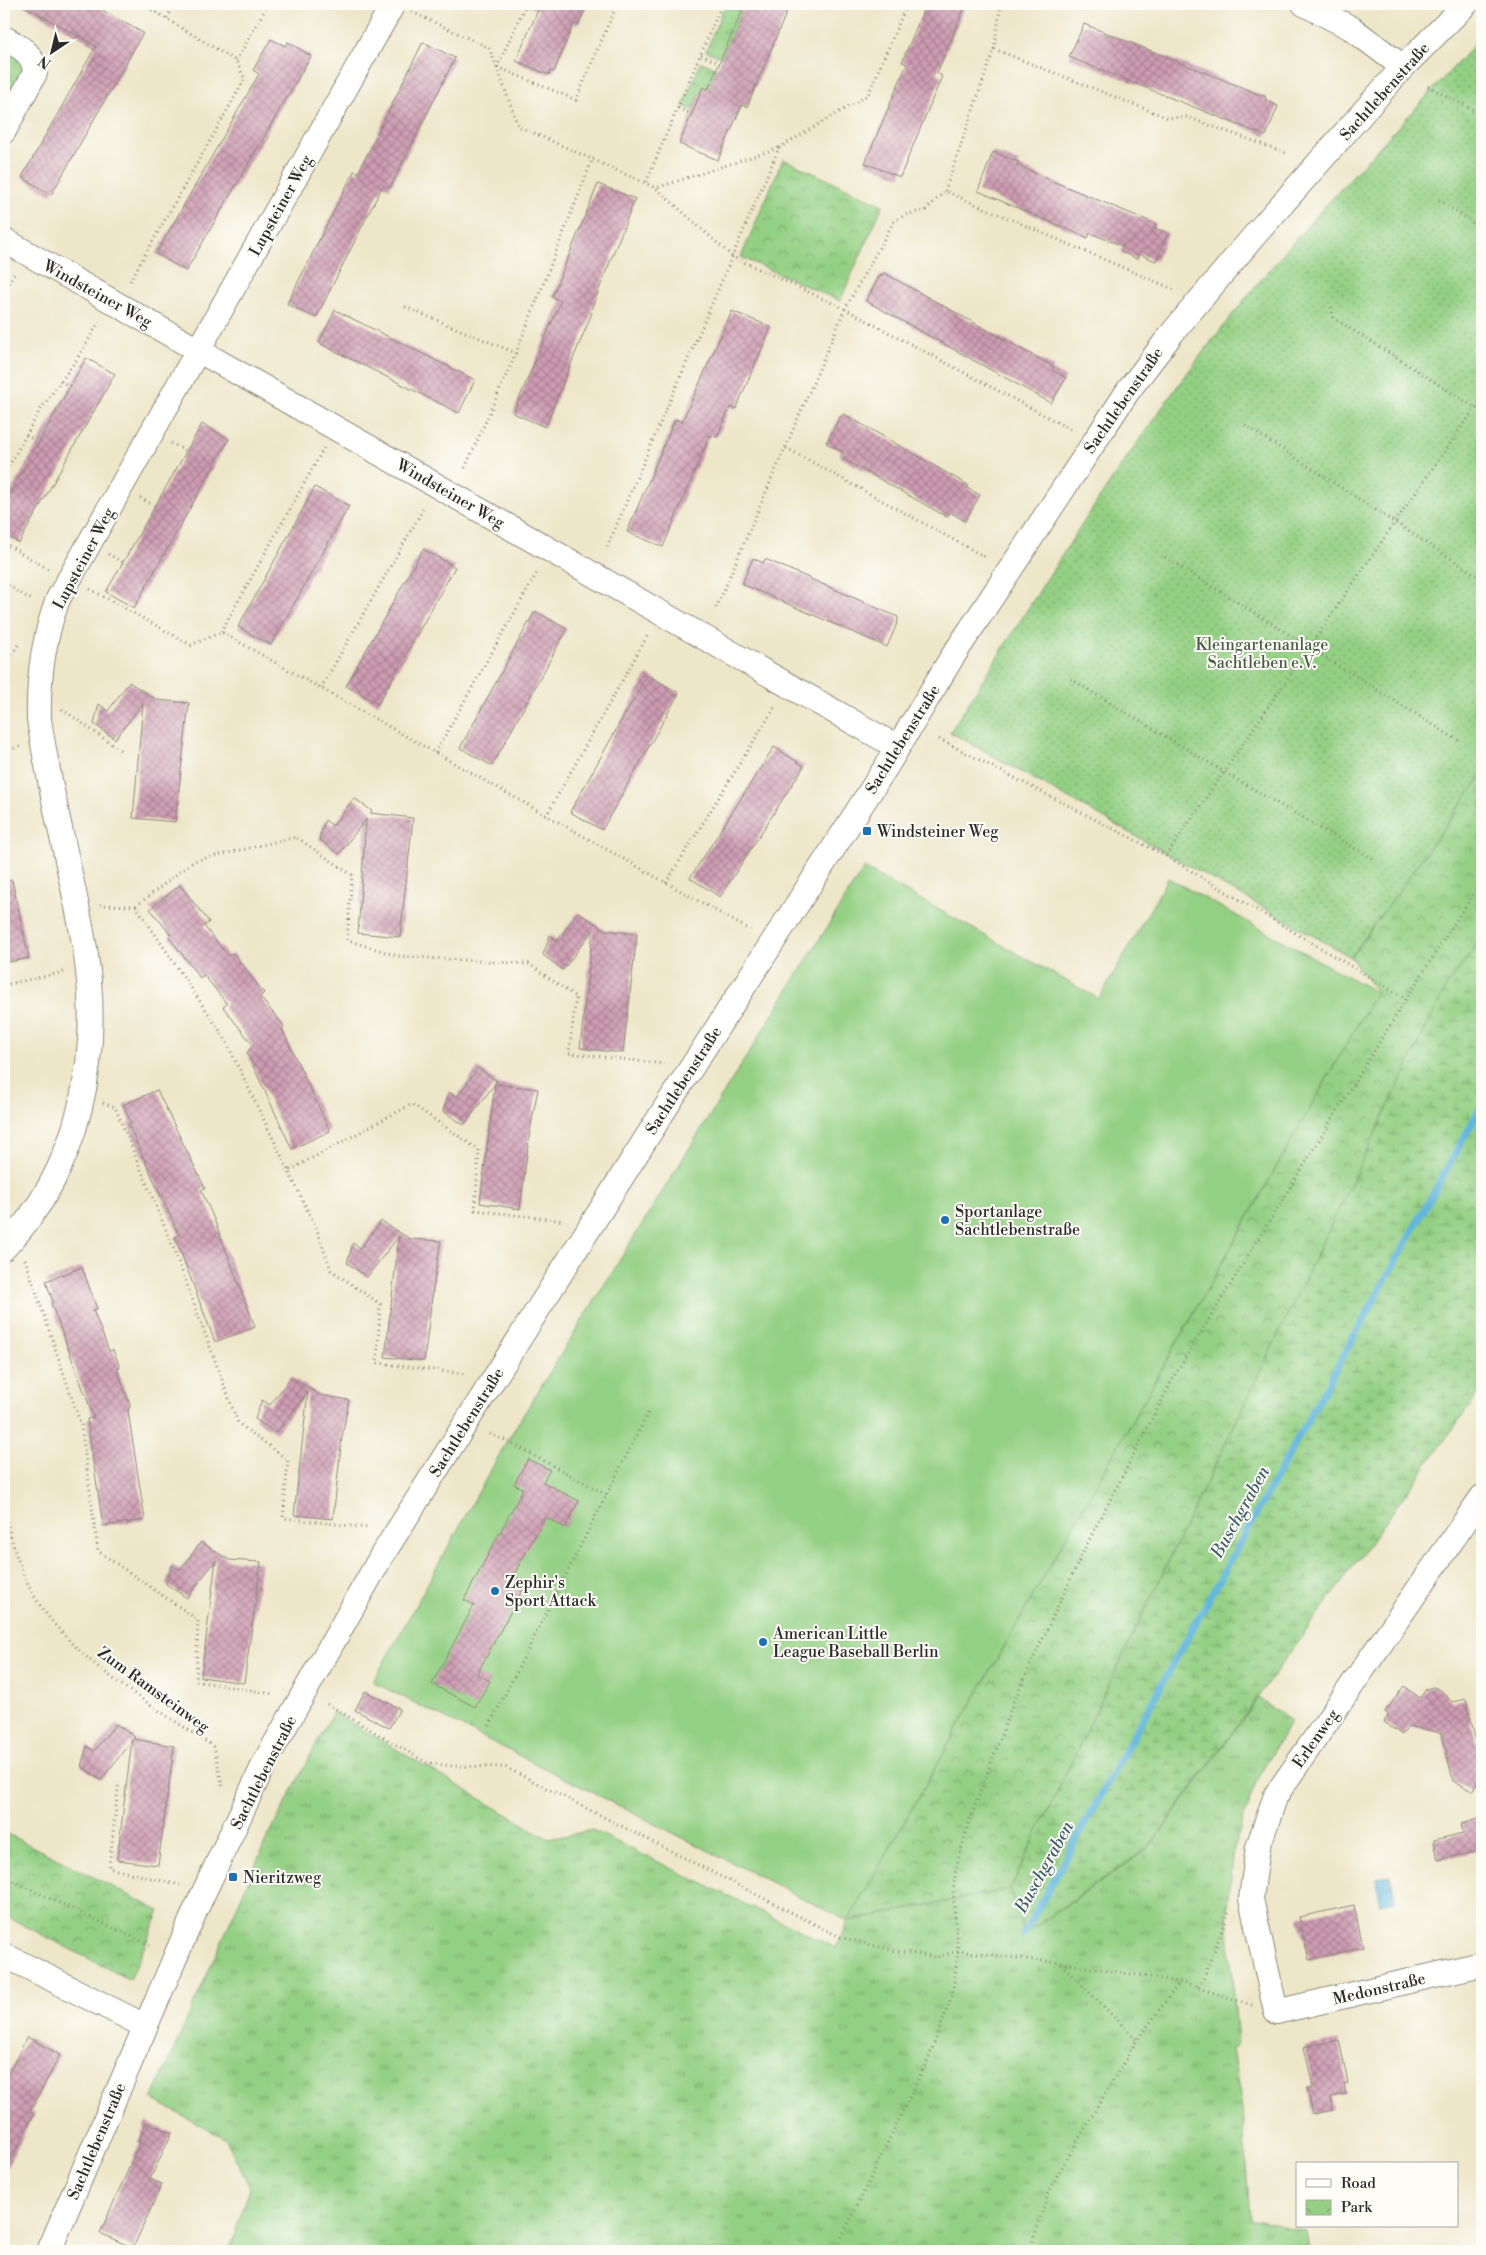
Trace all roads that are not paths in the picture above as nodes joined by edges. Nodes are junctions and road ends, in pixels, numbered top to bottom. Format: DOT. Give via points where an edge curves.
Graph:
graph roads {
  1 [pos="1304,4"];
  2 [pos="1461,6"];
  3 [pos="402,8"];
  4 [pos="4,38"];
  5 [pos="1403,67"];
  6 [pos="4,131"];
  7 [pos="4,240"];
  8 [pos="198,350"];
  9 [pos="897,747"];
  10 [pos="14,1252"];
  11 [pos="1481,1507"];
  12 [pos="4,1955"];
  13 [pos="1482,1964"];
  14 [pos="1276,2012"];
  15 [pos="145,2026"];
  16 [pos="49,2251"];
  1 -- 5 [label="street" via="1351,28"];
  2 -- 5 [label="street, Sachtlebenstraße"];
  3 -- 8 [label="street, Lupsteiner Weg"];
  4 -- 6 [label="street" via="26,51 35,64 35,73"];
  5 -- 9 [label="street, Sachtlebenstraße" via="1253,237 1128,391 951,659"];
  7 -- 8 [label="street, Windsteiner Weg"];
  8 -- 9 [label="street, Windsteiner Weg"];
  8 -- 10 [label="street, Lupsteiner Weg" via="58,599 44,643 38,690 39,719 85,950 90,1024 75,1129 60,1170"];
  9 -- 15 [label="street, Sachtlebenstraße" via="381,1557 266,1760"];
  11 -- 14 [label="street, Erlenweg" via="1276,1796 1258,1846 1251,1899"];
  12 -- 15 [label="street"];
  13 -- 14 [label="street, Medonstraße"];
  15 -- 16 [label="street, Sachtlebenstraße"];
}
